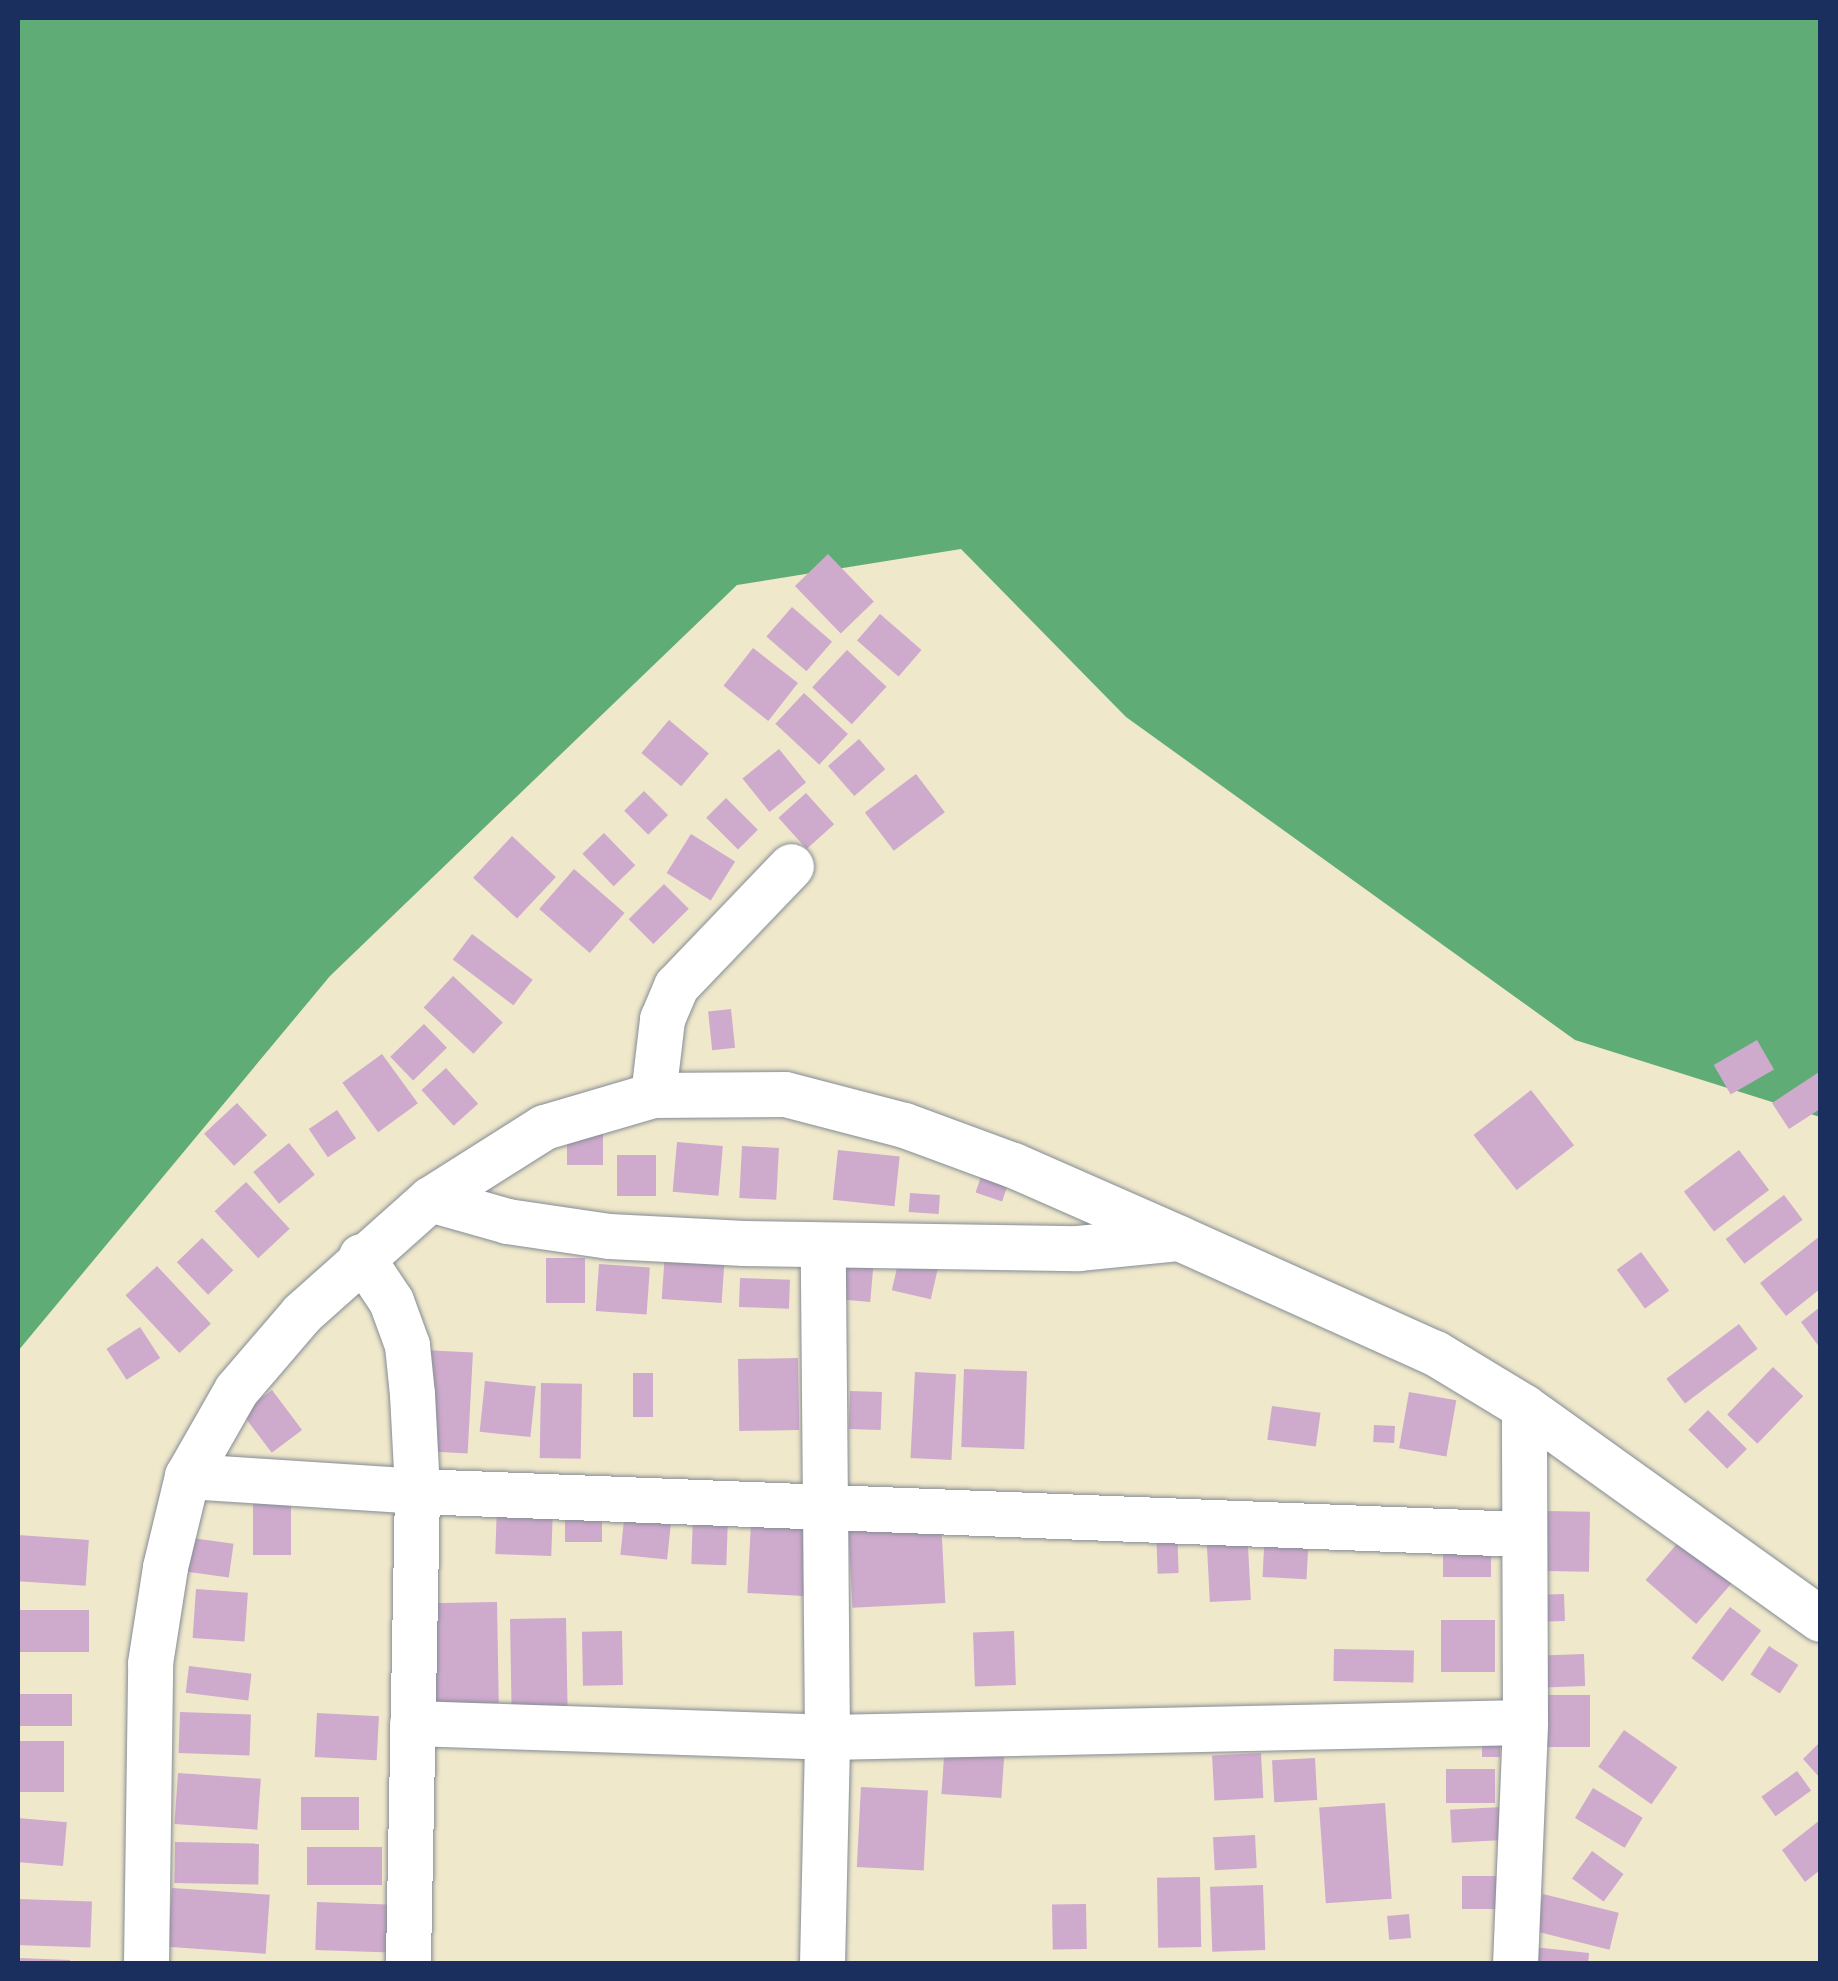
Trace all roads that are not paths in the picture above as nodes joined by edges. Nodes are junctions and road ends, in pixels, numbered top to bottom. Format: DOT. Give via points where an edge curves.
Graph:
graph roads {
  1 [pos="792,866"];
  2 [pos="653,1096"];
  3 [pos="430,1199"];
  4 [pos="1179,1238"];
  5 [pos="823,1245"];
  6 [pos="361,1256"];
  7 [pos="1524,1407"];
  8 [pos="186,1476"];
  9 [pos="417,1491"];
  10 [pos="824,1507"];
  11 [pos="1522,1534"];
  12 [pos="1820,1619"];
  13 [pos="1525,1722"];
  14 [pos="412,1724"];
  15 [pos="827,1737"];
  16 [pos="146,1964"];
  17 [pos="408,1964"];
  18 [pos="822,1964"];
  19 [pos="1515,1964"];
  1 -- 2 [label="street" via="676,986 662,1019"];
  2 -- 3 [label="street" via="544,1127"];
  2 -- 4 [label="street" via="785,1094 904,1125"];
  3 -- 5 [label="street" via="507,1221 609,1236"];
  3 -- 6 [label="street"];
  4 -- 5 [label="street" via="1078,1248"];
  4 -- 7 [label="street" via="1435,1353"];
  5 -- 10 [label="street"];
  6 -- 8 [label="street" via="236,1390"];
  6 -- 9 [label="street" via="392,1302 407,1344"];
  7 -- 11 [label="street"];
  7 -- 12 [label="street"];
  8 -- 9 [label="street"];
  8 -- 16 [label="street" via="150,1663"];
  9 -- 10 [label="street"];
  9 -- 14 [label="street"];
  10 -- 11 [label="street"];
  10 -- 15 [label="street"];
  11 -- 13 [label="street"];
  13 -- 15 [label="street"];
  13 -- 19 [label="street"];
  14 -- 15 [label="street"];
  14 -- 17 [label="street"];
  15 -- 18 [label="street"];
}
